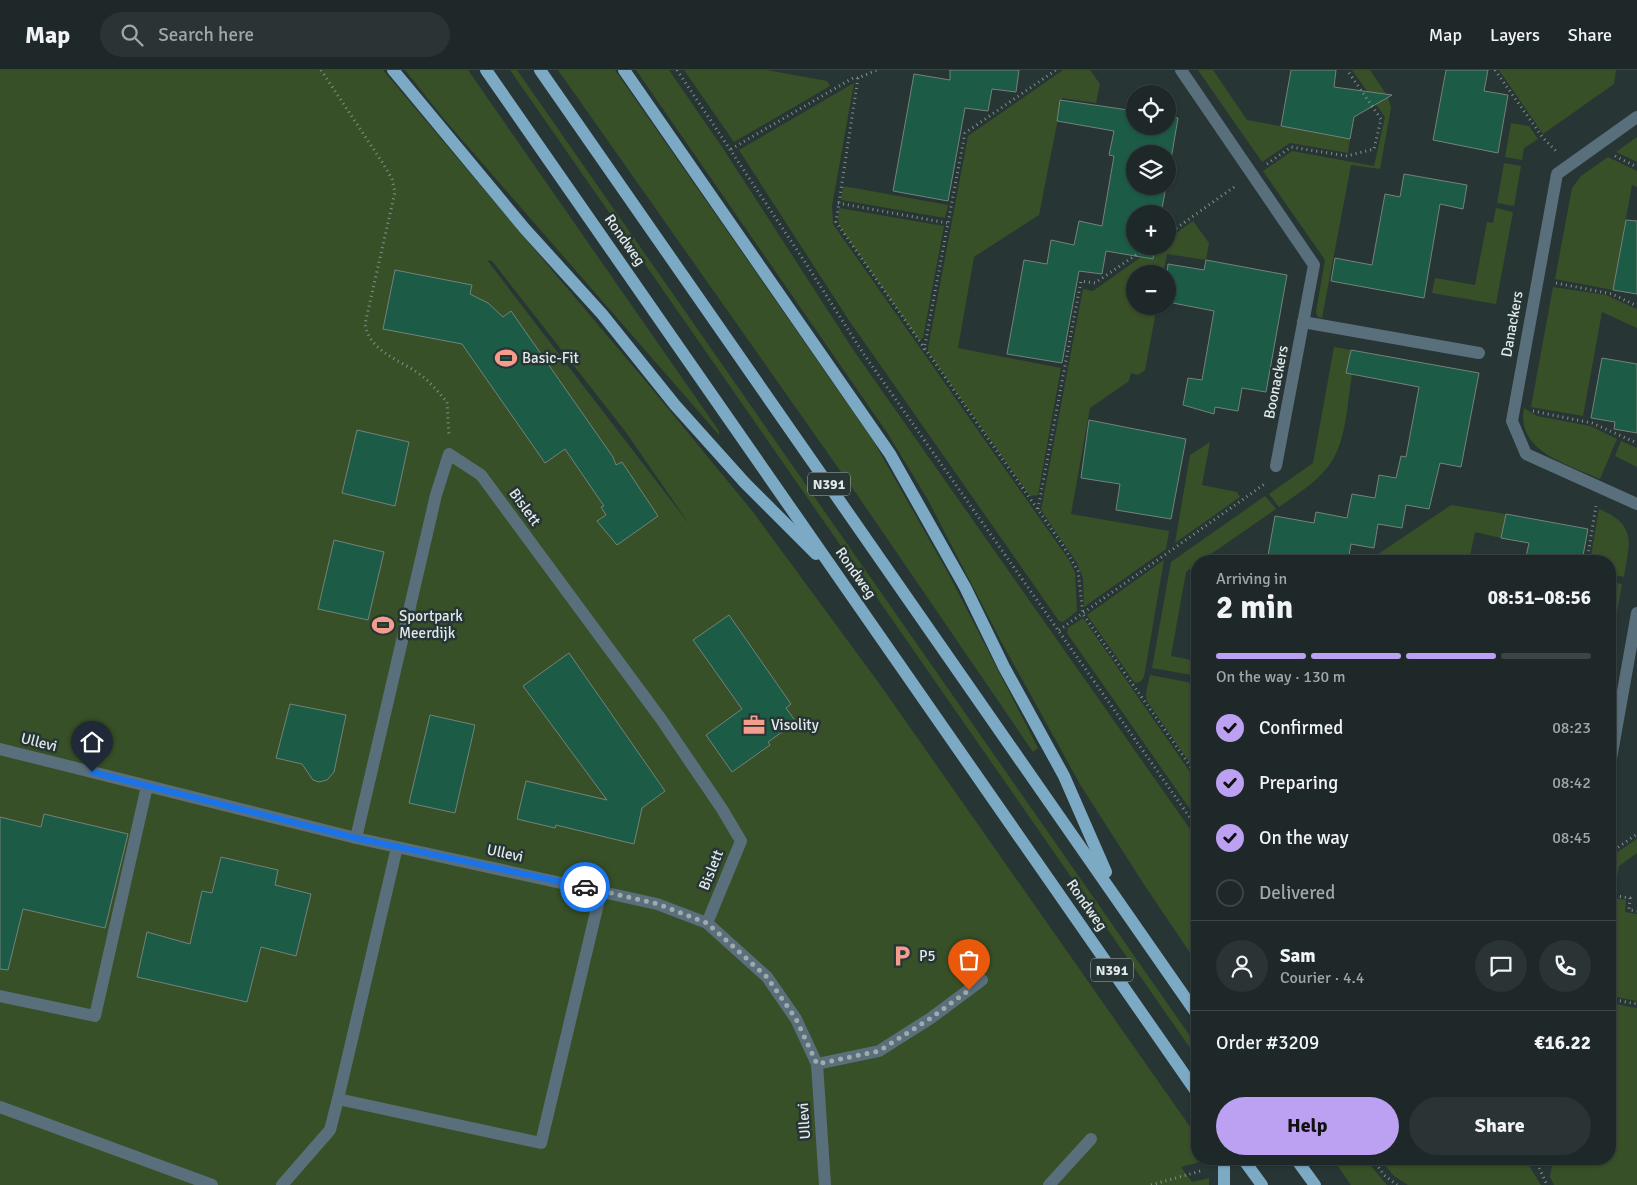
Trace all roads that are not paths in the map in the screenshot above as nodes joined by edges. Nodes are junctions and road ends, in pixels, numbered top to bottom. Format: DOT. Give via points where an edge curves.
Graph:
graph roads {
  1 [pos="393,70"];
  2 [pos="486,70"];
  3 [pos="540,70"];
  4 [pos="624,70"];
  5 [pos="1181,70"];
  6 [pos="1637,117"];
  7 [pos="1303,322"];
  8 [pos="1479,352"];
  9 [pos="1276,466"];
  10 [pos="1637,504"];
  11 [pos="839,577"];
  12 [pos="1637,613"];
  13 [pos="1616,730"];
  14 [pos="0,749"];
  15 [pos="147,786"];
  16 [pos="356,838"];
  17 [pos="397,847"];
  18 [pos="601,891"];
  19 [pos="1117,898"];
  20 [pos="707,923"];
  21 [pos="982,980"];
  22 [pos="0,996"];
  23 [pos="1191,1006"];
  24 [pos="817,1064"];
  25 [pos="1191,1084"];
  26 [pos="338,1099"];
  27 [pos="0,1107"];
  28 [pos="1091,1140"];
  29 [pos="1224,1165"];
  30 [pos="1247,1165"];
  31 [pos="1300,1165"];
  32 [pos="212,1185"];
  33 [pos="282,1185"];
  34 [pos="825,1185"];
  35 [pos="1049,1185"];
  36 [pos="1224,1185"];
  37 [pos="1262,1185"];
  38 [pos="1315,1185"];
  1 -- 11 [label="main road, N391" via="525,229 602,314 675,405"];
  2 -- 11 [label="main road, Rondweg / N391"];
  3 -- 19 [label="main road, Rondweg / N391"];
  4 -- 19 [label="main road, N391" via="890,454 966,587 1004,667 1064,776"];
  5 -- 7 [label="street, Boonackers" via="1314,265"];
  6 -- 10 [label="street, Danackers" via="1557,174 1512,421 1526,454"];
  7 -- 8 [label="street"];
  7 -- 9 [label="street, Boonackers"];
  11 -- 25 [label="main road, Rondweg / N391"];
  12 -- 13 [label="street"];
  14 -- 15 [label="street, Ullevi"];
  15 -- 16 [label="street, Ullevi"];
  15 -- 22 [label="street" via="95,1016"];
  16 -- 17 [label="street, Ullevi"];
  16 -- 20 [label="street, Bislett" via="436,495 449,454 481,475 661,719 741,841"];
  17 -- 18 [label="street, Ullevi"];
  17 -- 26 [label="street"];
  18 -- 20 [label="street, Ullevi" via="658,904"];
  18 -- 26 [label="street" via="541,1143"];
  19 -- 23 [label="main road, Rondweg / N391"];
  20 -- 24 [label="street, Ullevi" via="767,977 796,1019"];
  21 -- 24 [label="street" via="879,1051"];
  24 -- 34 [label="street, Ullevi"];
  26 -- 33 [label="street" via="330,1130"];
  27 -- 32 [label="street"];
  28 -- 35 [label="street"];
  29 -- 36 [label="main road"];
  30 -- 37 [label="main road"];
  31 -- 38 [label="main road"];
}
